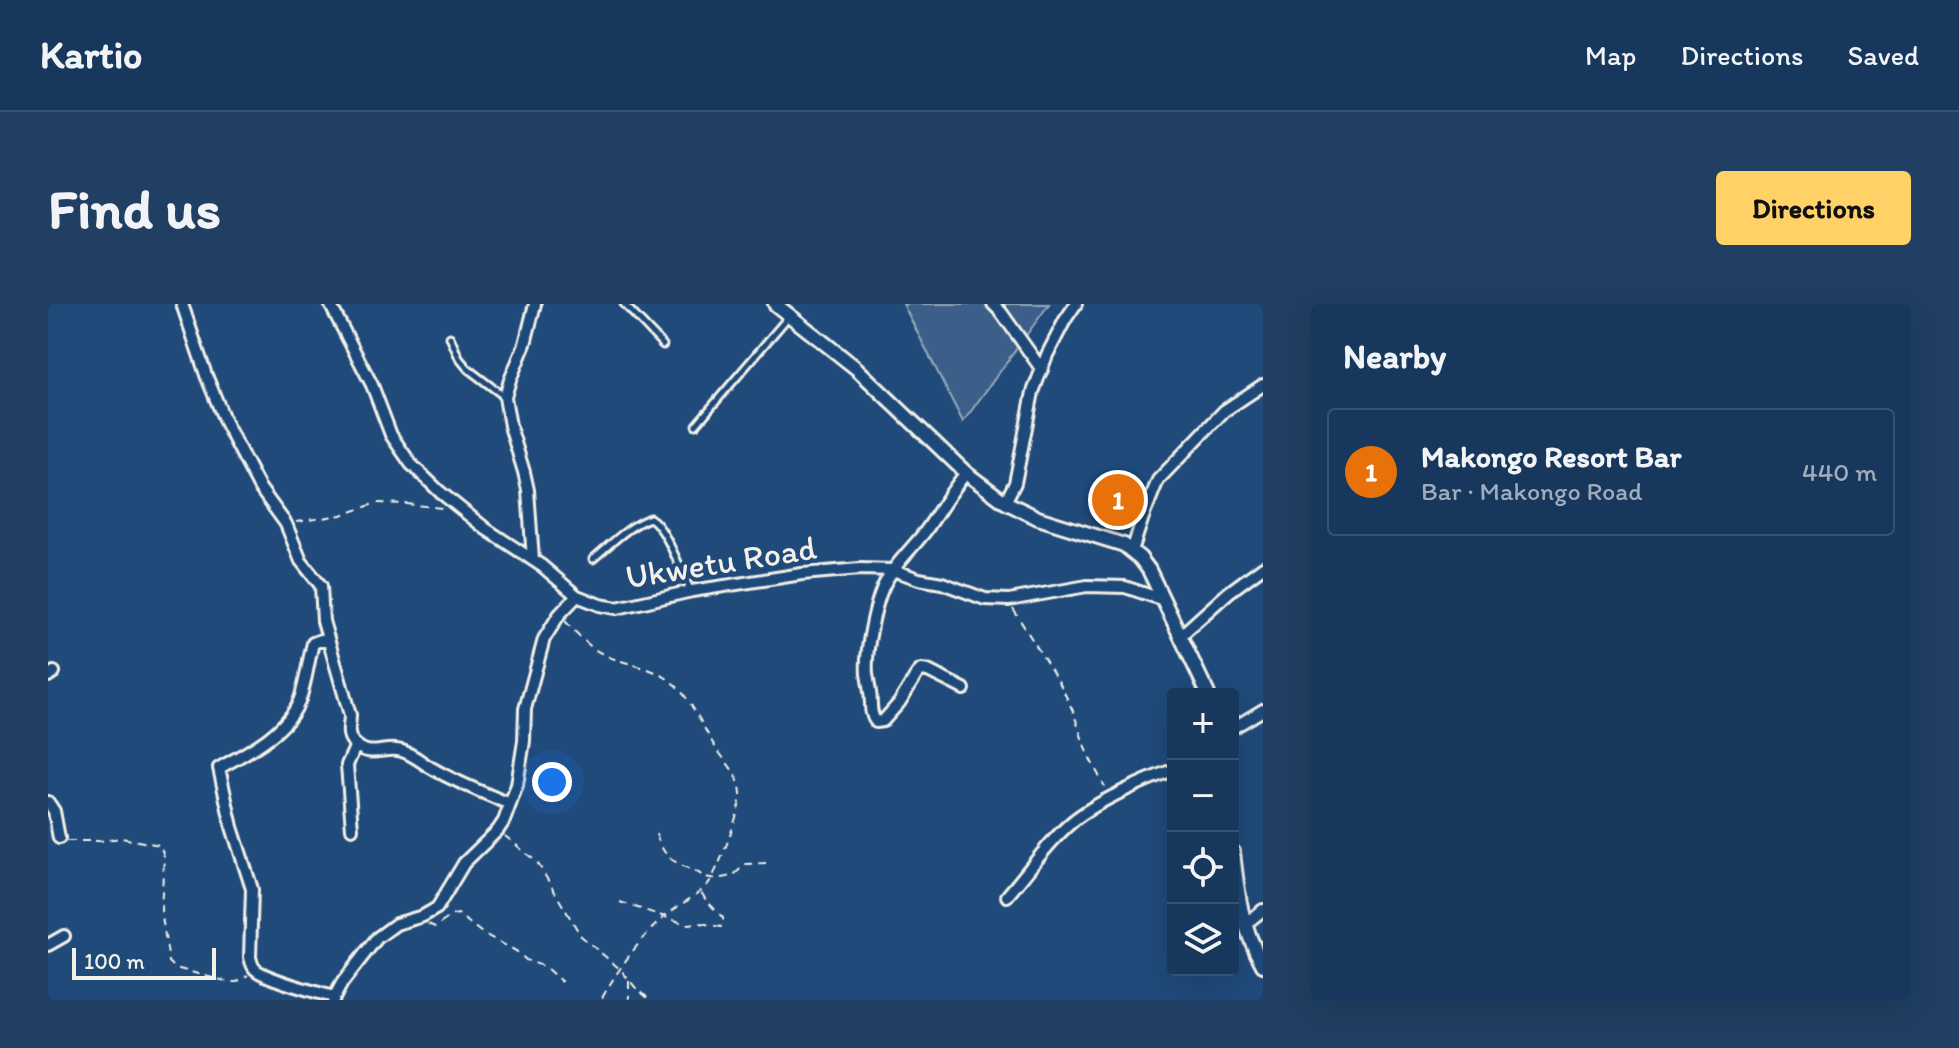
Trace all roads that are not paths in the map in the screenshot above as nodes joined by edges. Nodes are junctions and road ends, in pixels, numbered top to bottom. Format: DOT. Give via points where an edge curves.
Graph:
graph roads {
  1 [pos="182,304"];
  2 [pos="330,304"];
  3 [pos="535,304"];
  4 [pos="624,304"];
  5 [pos="775,304"];
  6 [pos="993,304"];
  7 [pos="1076,304"];
  8 [pos="790,315"];
  9 [pos="450,337"];
  10 [pos="663,345"];
  11 [pos="1042,370"];
  12 [pos="1263,385"];
  13 [pos="505,397"];
  14 [pos="696,425"];
  15 [pos="966,473"];
  16 [pos="1005,502"];
  17 [pos="1132,551"];
  18 [pos="593,559"];
  19 [pos="533,560"];
  20 [pos="1263,567"];
  21 [pos="893,570"];
  22 [pos="692,591"];
  23 [pos="577,596"];
  24 [pos="1164,600"];
  25 [pos="1180,636"];
  26 [pos="328,642"];
  27 [pos="1205,688"];
  28 [pos="964,689"];
  29 [pos="1263,710"];
  30 [pos="1239,724"];
  31 [pos="356,745"];
  32 [pos="1167,772"];
  33 [pos="48,802"];
  34 [pos="510,804"];
  35 [pos="352,829"];
  36 [pos="59,838"];
  37 [pos="1007,896"];
  38 [pos="1239,904"];
  39 [pos="1263,910"];
  40 [pos="1244,925"];
  41 [pos="64,936"];
  42 [pos="48,945"];
  43 [pos="1263,965"];
  44 [pos="334,999"];
  1 -- 26 [label="street" via="226,424 259,487 286,524 301,561 321,586"];
  2 -- 19 [label="street, Ukwetu Road" via="391,435 411,464 466,514"];
  3 -- 13 [label="street"];
  4 -- 10 [label="lane"];
  5 -- 8 [label="street"];
  6 -- 11 [label="street"];
  7 -- 11 [label="street"];
  8 -- 14 [label="lane"];
  8 -- 15 [label="street" via="856,368"];
  9 -- 13 [label="lane" via="468,369"];
  11 -- 16 [label="street" via="1015,483"];
  12 -- 17 [label="street" via="1224,411 1158,480"];
  13 -- 19 [label="street" via="528,490"];
  15 -- 16 [label="street"];
  15 -- 21 [label="street"];
  16 -- 17 [label="street"];
  17 -- 24 [label="street"];
  18 -- 22 [label="lane" via="650,518 662,529"];
  19 -- 23 [label="street, Ukwetu Road"];
  20 -- 25 [label="street"];
  21 -- 22 [label="street, Ukwetu Road" via="802,574"];
  21 -- 24 [label="street, Ukwetu Road" via="985,599 1009,600 1087,586 1125,587"];
  21 -- 28 [label="street" via="878,601 868,656 873,718 883,721 921,670"];
  22 -- 23 [label="street, Ukwetu Road" via="617,608"];
  23 -- 34 [label="street" via="544,639 525,709 524,741"];
  24 -- 25 [label="street"];
  25 -- 27 [label="street"];
  26 -- 31 [label="street" via="350,715 350,740"];
  26 -- 44 [label="street" via="313,643 292,716 219,768 252,889 250,957 255,969"];
  29 -- 30 [label="street"];
  31 -- 34 [label="street" via="375,753 400,750"];
  31 -- 35 [label="street" via="347,765"];
  32 -- 37 [label="street" via="1074,820"];
  33 -- 36 [label="street"];
  34 -- 44 [label="street" via="498,830 464,863 437,908 396,924 377,938"];
  38 -- 40 [label="street"];
  39 -- 40 [label="street"];
  40 -- 43 [label="street"];
  41 -- 42 [label="street"];
}
